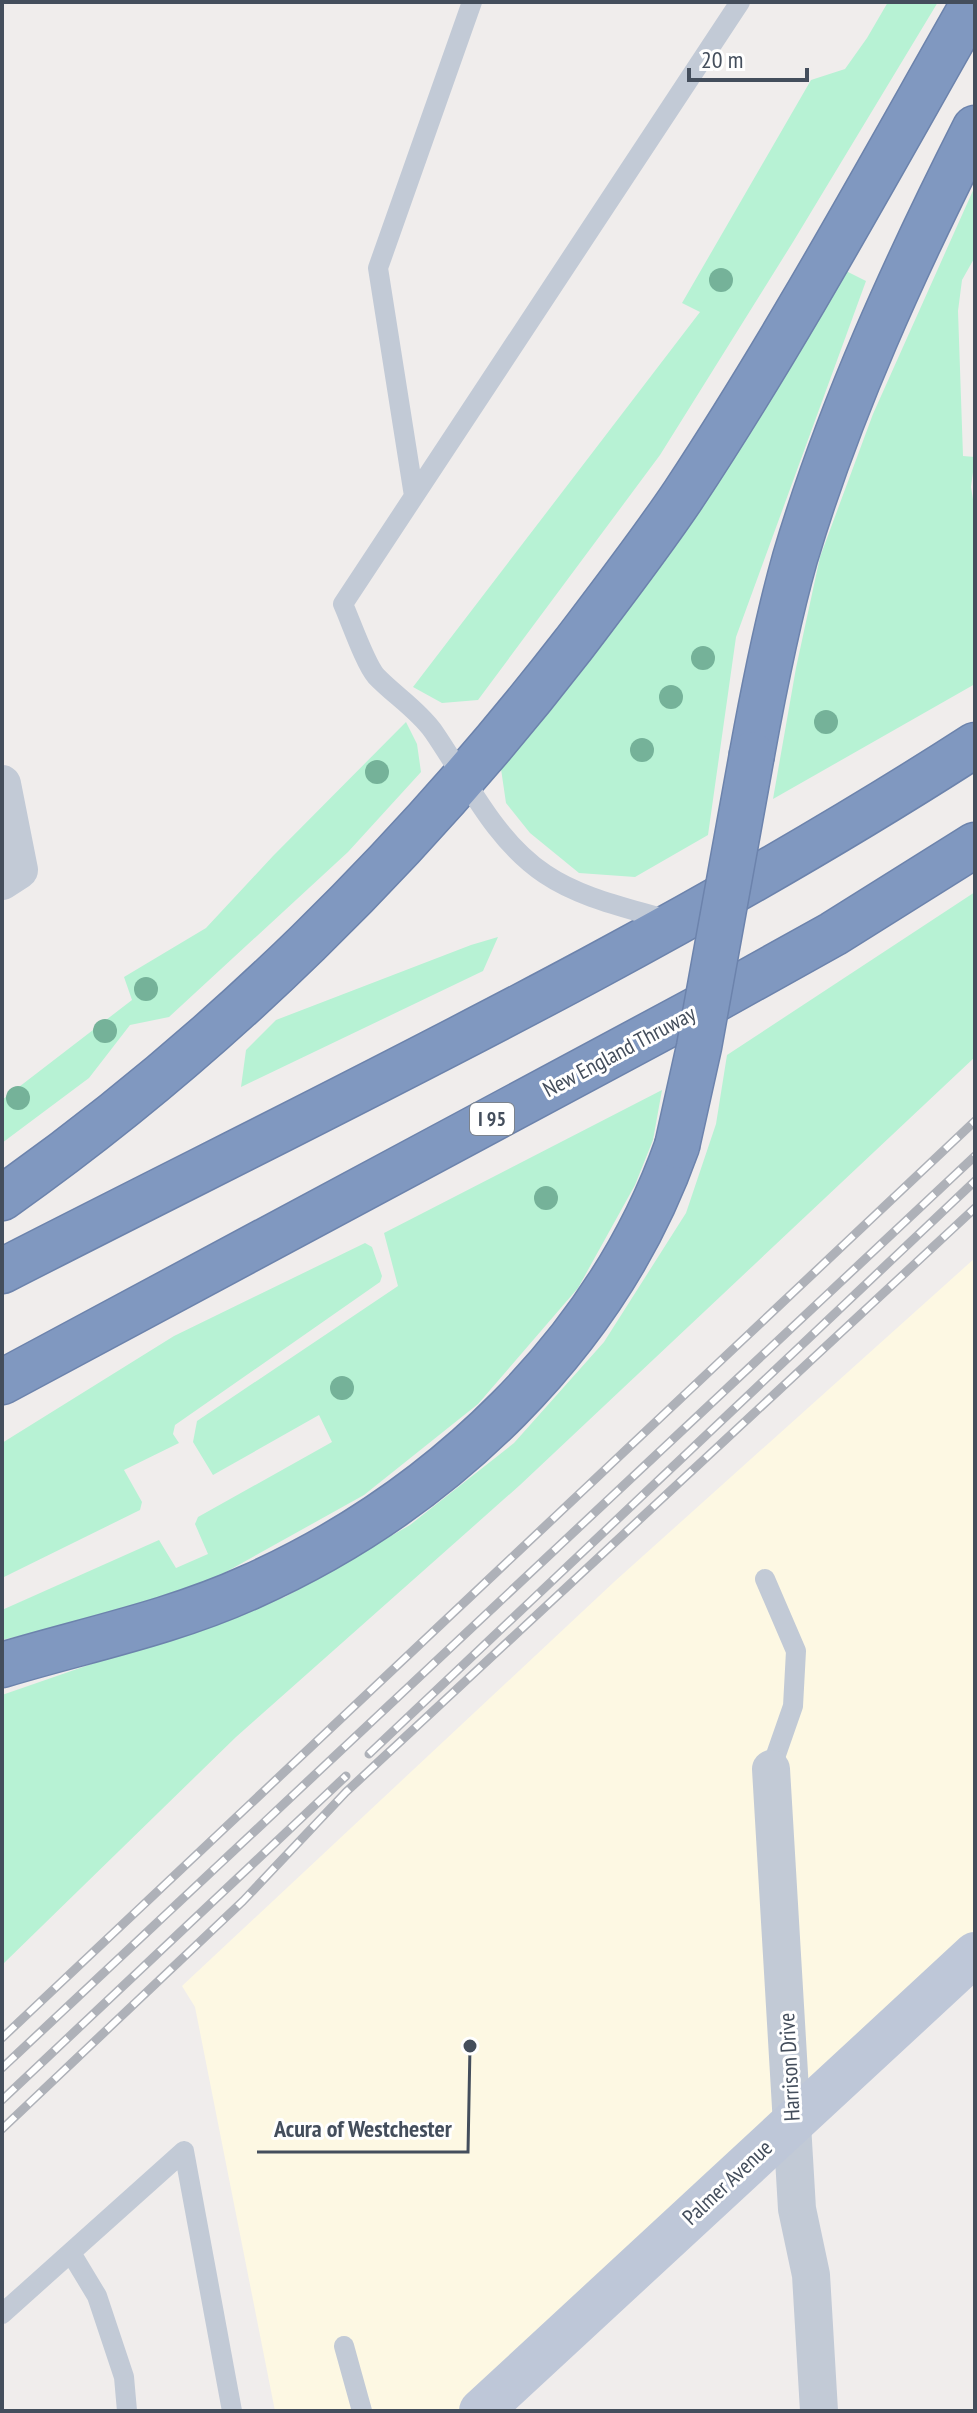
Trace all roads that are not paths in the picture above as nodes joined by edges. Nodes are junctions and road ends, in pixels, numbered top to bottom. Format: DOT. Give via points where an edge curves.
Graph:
graph roads {
  1 [pos="472,2"];
  2 [pos="740,2"];
  3 [pos="974,2"];
  4 [pos="975,128"];
  5 [pos="414,496"];
  6 [pos="975,745"];
  7 [pos="464,779"];
  8 [pos="2,784"];
  9 [pos="975,845"];
  10 [pos="10,876"];
  11 [pos="678,923"];
  12 [pos="2,1198"];
  13 [pos="2,1271"];
  14 [pos="2,1382"];
  15 [pos="765,1579"];
  16 [pos="2,1665"];
  17 [pos="771,1769"];
  18 [pos="975,1954"];
  19 [pos="792,2121"];
  20 [pos="71,2253"];
  21 [pos="2,2314"];
  22 [pos="344,2346"];
  23 [pos="127,2411"];
  24 [pos="232,2411"];
  25 [pos="362,2411"];
  26 [pos="481,2411"];
  27 [pos="819,2411"];
  1 -- 5 [label="lane" via="378,268"];
  2 -- 5 [label="lane"];
  3 -- 7 [label="highway" via="805,297 683,495 578,638"];
  4 -- 16 [label="highway, bridge" via="892,305 795,559 677,1146 634,1245 572,1337 488,1428 414,1491 339,1542 195,1609"];
  5 -- 7 [label="lane" via="343,604 374,674 431,729"];
  6 -- 11 [label="highway"];
  7 -- 11 [label="lane" via="494,824 545,874 575,890"];
  7 -- 12 [label="highway" via="341,909 229,1015 93,1131"];
  8 -- 10 [label="street"];
  9 -- 14 [label="highway, New England Thruway / I 95" via="718,998"];
  11 -- 13 [label="highway"];
  15 -- 17 [label="lane" via="796,1651 793,1706"];
  17 -- 19 [label="street, Harrison Drive"];
  18 -- 19 [label="street, Palmer Avenue"];
  19 -- 26 [label="street, Palmer Avenue"];
  19 -- 27 [label="street, Harrison Drive" via="797,2209 811,2275"];
  20 -- 21 [label="lane"];
  20 -- 23 [label="lane" via="97,2296 124,2377"];
  20 -- 24 [label="lane" via="184,2151"];
  22 -- 25 [label="lane"];
}
